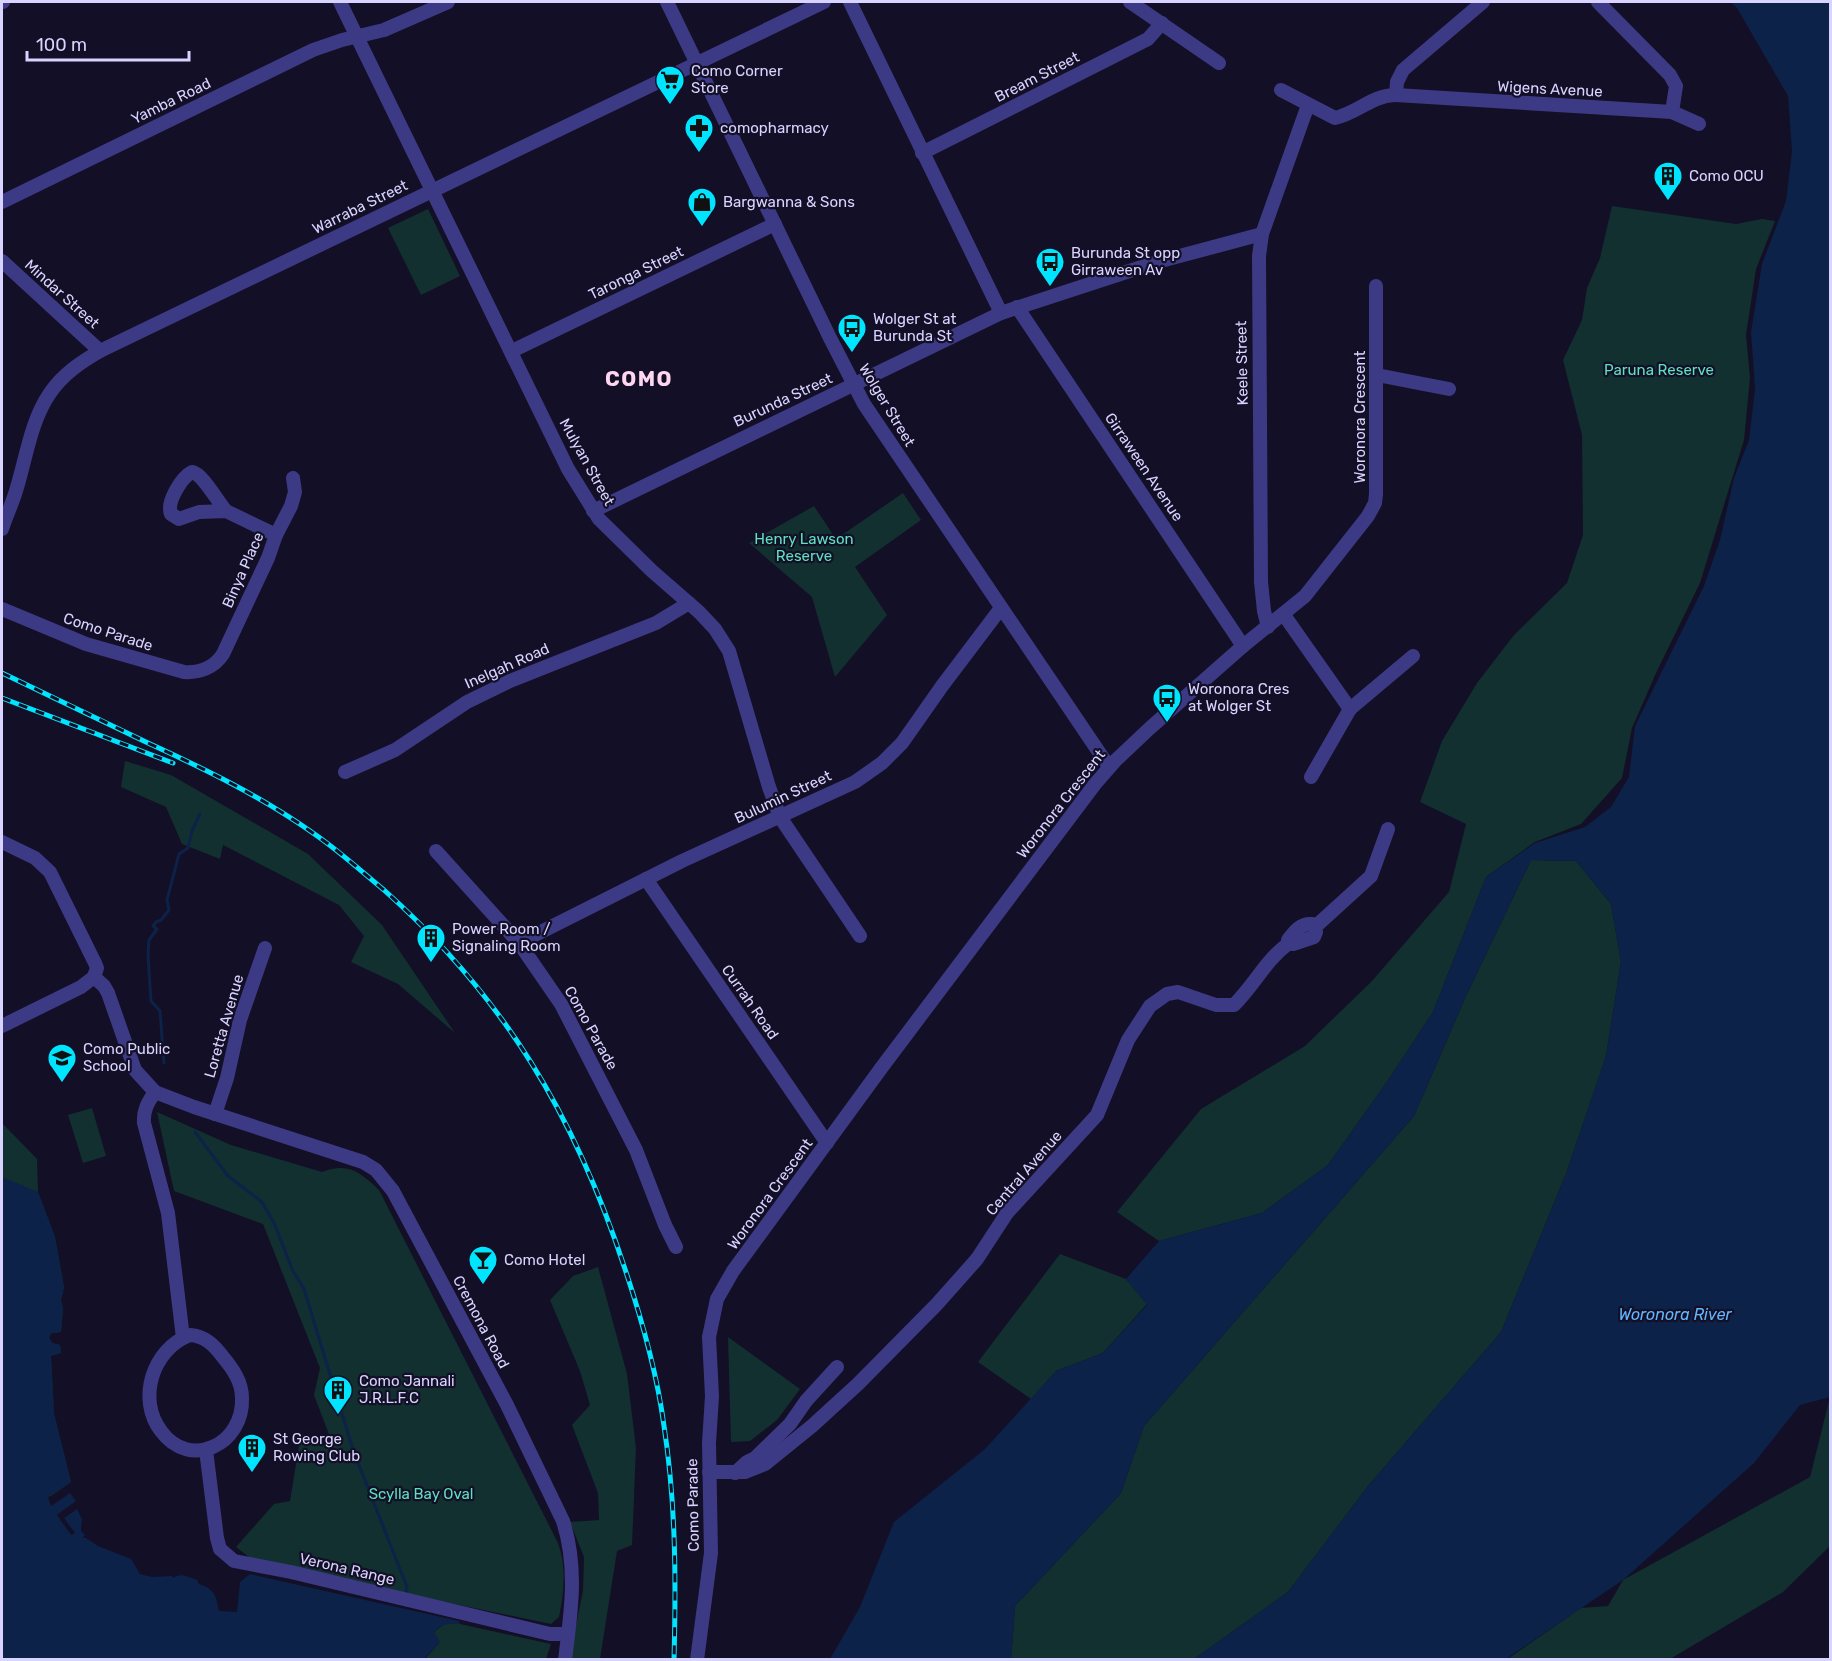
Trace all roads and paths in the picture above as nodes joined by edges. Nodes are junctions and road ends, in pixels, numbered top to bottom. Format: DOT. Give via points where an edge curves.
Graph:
graph roads {
  1 [pos="340,2"];
  2 [pos="448,2"];
  3 [pos="667,2"];
  4 [pos="824,2"];
  5 [pos="850,2"];
  6 [pos="1130,2"];
  7 [pos="1483,2"];
  8 [pos="1598,2"];
  9 [pos="1162,23"];
  10 [pos="357,37"];
  11 [pos="697,63"];
  12 [pos="1219,63"];
  13 [pos="1281,90"];
  14 [pos="1396,95"];
  15 [pos="1308,105"];
  16 [pos="1672,112"];
  17 [pos="1699,124"];
  18 [pos="922,153"];
  19 [pos="431,190"];
  20 [pos="2,202"];
  21 [pos="775,224"];
  22 [pos="1262,234"];
  23 [pos="2,261"];
  24 [pos="1376,286"];
  25 [pos="1017,307"];
  26 [pos="1000,313"];
  27 [pos="100,351"];
  28 [pos="512,351"];
  29 [pos="1377,375"];
  30 [pos="854,385"];
  31 [pos="1449,389"];
  32 [pos="293,478"];
  33 [pos="226,511"];
  34 [pos="593,511"];
  35 [pos="2,529"];
  36 [pos="276,535"];
  37 [pos="689,603"];
  38 [pos="1001,608"];
  39 [pos="2,609"];
  40 [pos="1284,615"];
  41 [pos="1268,627"];
  42 [pos="1243,646"];
  43 [pos="1413,656"];
  44 [pos="207,669"];
  45 [pos="1350,709"];
  46 [pos="1109,767"];
  47 [pos="345,772"];
  48 [pos="1311,777"];
  49 [pos="780,817"];
  50 [pos="1388,829"];
  51 [pos="2,842"];
  52 [pos="436,851"];
  53 [pos="646,879"];
  54 [pos="860,936"];
  55 [pos="519,943"];
  56 [pos="266,948"];
  57 [pos="94,977"];
  58 [pos="2,1026"];
  59 [pos="155,1092"];
  60 [pos="215,1114"];
  61 [pos="827,1143"];
  62 [pos="676,1247"];
  63 [pos="712,1312"];
  64 [pos="183,1338"];
  65 [pos="837,1367"];
  66 [pos="206,1450"];
  67 [pos="709,1472"];
  68 [pos="735,1473"];
  69 [pos="568,1634"];
  70 [pos="565,1659"];
  71 [pos="697,1659"];
  1 -- 10 [label="street, Mulyan Street"];
  2 -- 10 [label="street, Yamba Road" via="401,24"];
  3 -- 11 [label="street, Wolger Street"];
  4 -- 11 [label="street, Warraba Street"];
  5 -- 18 [label="street"];
  6 -- 9 [label="street"];
  7 -- 14 [label="street" via="1404,70 1397,82"];
  8 -- 16 [label="street" via="1670,75 1676,86"];
  9 -- 12 [label="street"];
  9 -- 18 [label="street, Bream Street" via="1148,39"];
  10 -- 19 [label="street, Mulyan Street"];
  10 -- 20 [label="street, Yamba Road" via="313,50"];
  11 -- 19 [label="street, Warraba Street"];
  11 -- 21 [label="street, Wolger Street"];
  13 -- 15 [label="street"];
  14 -- 15 [label="street, Wigens Avenue" via="1382,96 1335,118"];
  14 -- 16 [label="street, Wigens Avenue"];
  15 -- 22 [label="street, Keele Street"];
  16 -- 17 [label="street, Wigens Avenue"];
  18 -- 26 [label="street"];
  19 -- 27 [label="street, Warraba Street"];
  19 -- 28 [label="street, Mulyan Street"];
  21 -- 28 [label="street, Taronga Street"];
  21 -- 30 [label="street, Wolger Street"];
  22 -- 25 [label="street, Burunda Street" via="1157,262"];
  22 -- 41 [label="street, Keele Street" via="1258,304 1261,582"];
  23 -- 27 [label="street, Mindar Street"];
  24 -- 29 [label="street, Woronora Crescent"];
  25 -- 26 [label="street, Burunda Street"];
  25 -- 42 [label="street, Girraween Avenue"];
  26 -- 30 [label="street, Burunda Street"];
  27 -- 35 [label="street, Warraba Street" via="81,362 50,392 39,412"];
  28 -- 34 [label="street, Mulyan Street" via="568,469"];
  29 -- 31 [label="street"];
  29 -- 40 [label="street, Woronora Crescent" via="1375,504 1321,578"];
  30 -- 34 [label="street, Burunda Street"];
  30 -- 38 [label="street, Wolger Street"];
  32 -- 36 [label="street, Binya Place" via="294,499"];
  33 -- 36 [label="street"];
  34 -- 37 [label="street, Mulyan Street" via="615,537"];
  36 -- 44 [label="street, Binya Place" via="227,647"];
  37 -- 47 [label="street, Inelgah Road" via="656,623 466,702 395,750"];
  37 -- 49 [label="street, Mulyan Street" via="715,629 729,651"];
  38 -- 46 [label="street, Wolger Street"];
  38 -- 49 [label="street, Bulumin Street" via="902,743 882,763 855,782"];
  39 -- 44 [label="street, Como Parade" via="86,644 184,672"];
  40 -- 41 [label="street, Woronora Crescent"];
  40 -- 45 [label="street"];
  41 -- 42 [label="street, Woronora Crescent"];
  42 -- 46 [label="street, Woronora Crescent"];
  43 -- 45 [label="street"];
  45 -- 48 [label="street"];
  46 -- 61 [label="street, Woronora Crescent"];
  49 -- 53 [label="street, Bulumin Street"];
  49 -- 54 [label="street, Mulyan Street"];
  50 -- 68 [label="street, Central Avenue" via="1371,876 1315,927 1307,923 1300,927 1234,1005 1216,1005 1178,992 1167,994 1150,1006 1128,1040 1097,1115 1007,1213 956,1283 812,1426 765,1464"];
  51 -- 57 [label="street" via="35,858 50,872 95,963"];
  52 -- 55 [label="street, Como Parade"];
  53 -- 55 [label="street, Bulumin Street"];
  53 -- 61 [label="street, Currah Road"];
  55 -- 62 [label="street, Como Parade" via="579,1037 636,1150"];
  56 -- 60 [label="street, Loretta Avenue" via="240,1020"];
  57 -- 58 [label="street"];
  57 -- 59 [label="street" via="108,993 135,1070"];
  59 -- 60 [label="street, Cremona Road"];
  59 -- 64 [label="street" via="143,1114 168,1213"];
  60 -- 69 [label="street, Cremona Road" via="363,1162 376,1170 393,1191 507,1405 563,1521 572,1561"];
  61 -- 63 [label="street, Woronora Crescent" via="733,1271"];
  63 -- 67 [label="street, Como Parade"];
  64 -- 66 [label="street" via="161,1360 152,1377 150,1409 158,1428 171,1442 188,1450"];
  64 -- 66 [label="street" via="197,1336 214,1346 233,1370 240,1387 242,1409 234,1427 223,1442"];
  65 -- 68 [label="street" via="790,1425"];
  66 -- 69 [label="street, Verona Range" via="217,1538 228,1558 550,1634"];
  67 -- 68 [label="street, Central Avenue"];
  67 -- 71 [label="street, Como Parade" via="711,1553"];
  69 -- 70 [label="street, Cremona Road"];
}
